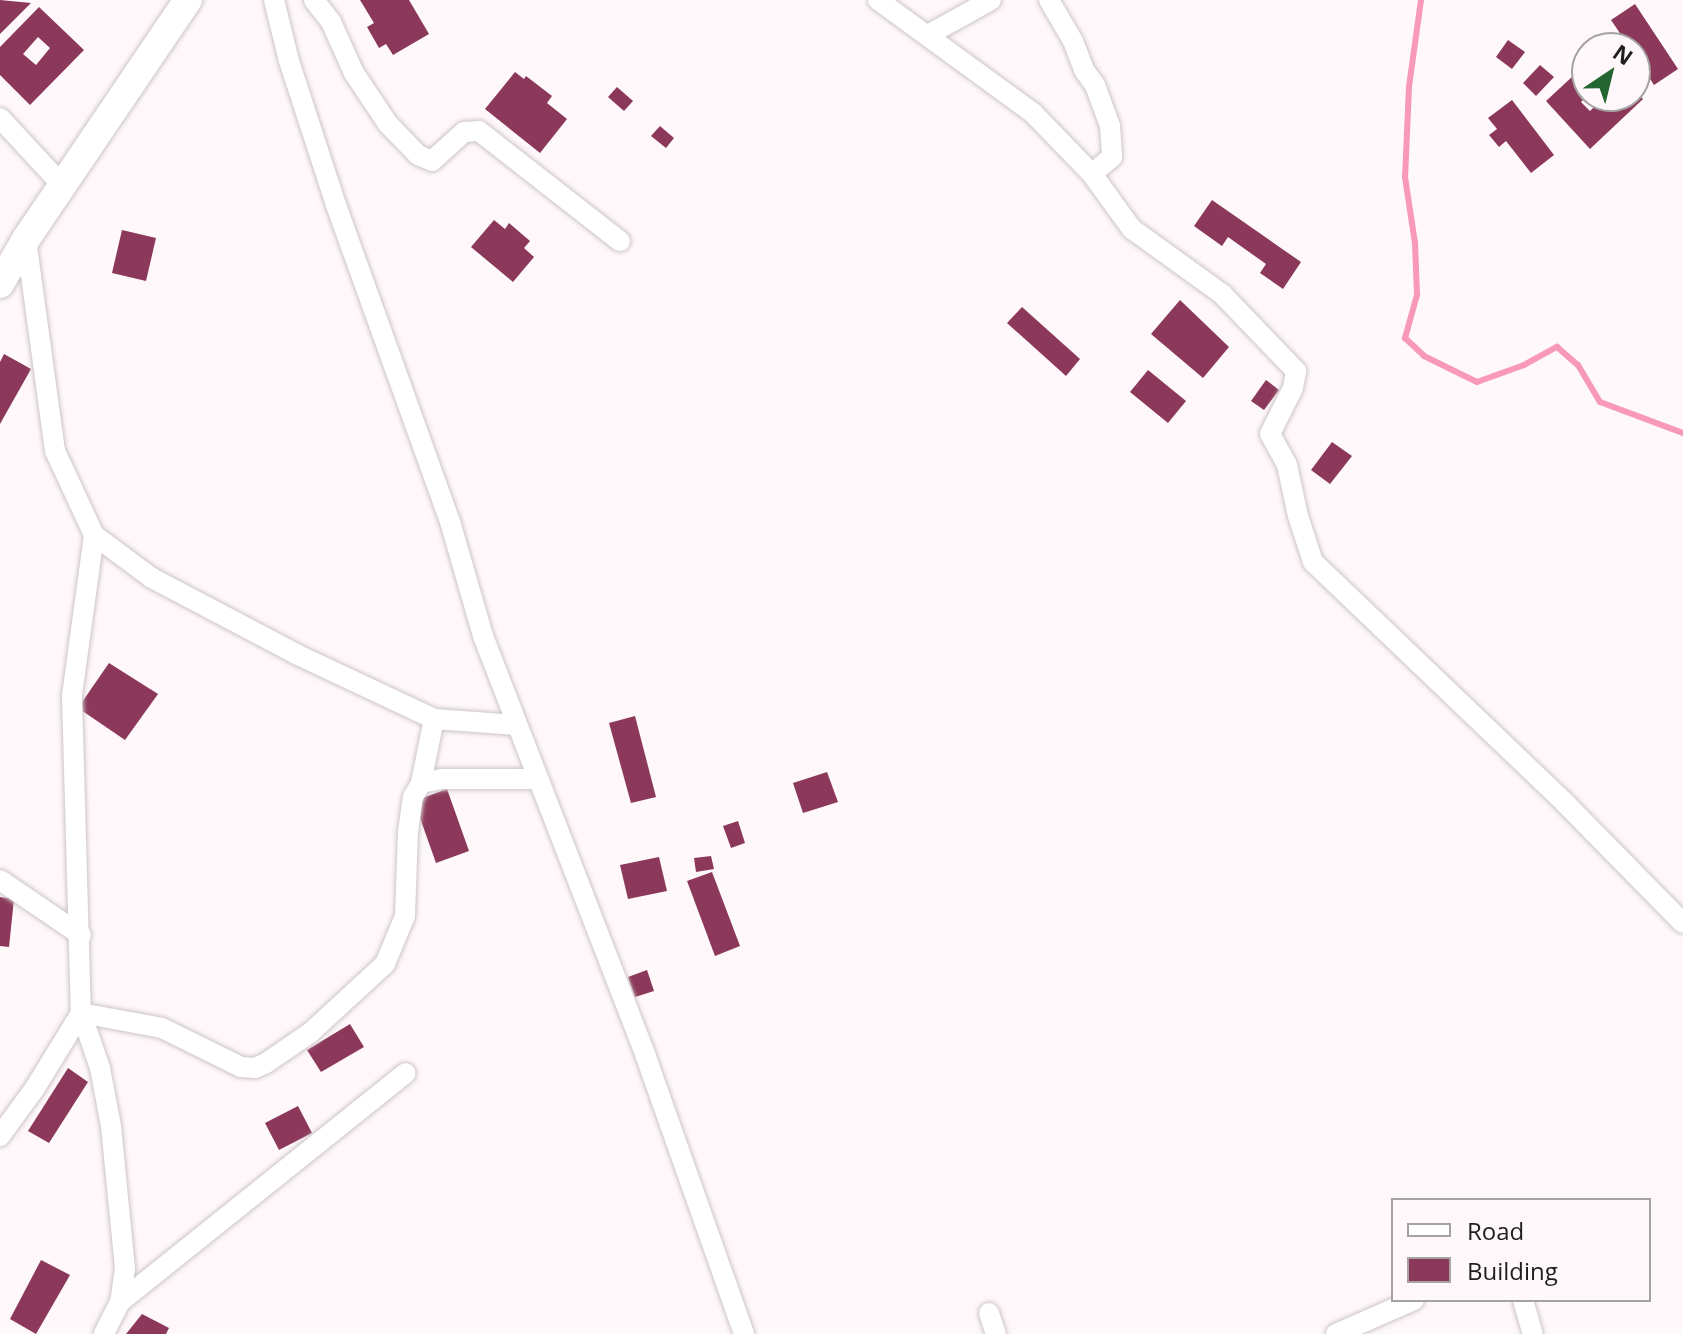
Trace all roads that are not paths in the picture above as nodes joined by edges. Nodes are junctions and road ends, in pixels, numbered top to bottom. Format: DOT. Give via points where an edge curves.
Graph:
graph roads {
  1 [pos="188,0"];
  2 [pos="274,0"];
  3 [pos="314,0"];
  4 [pos="878,0"];
  5 [pos="991,0"];
  6 [pos="1049,0"];
  7 [pos="928,35"];
  8 [pos="0,118"];
  9 [pos="1092,174"];
  10 [pos="62,185"];
  11 [pos="26,239"];
  12 [pos="620,241"];
  13 [pos="0,284"];
  14 [pos="94,535"];
  15 [pos="434,719"];
  16 [pos="517,725"];
  17 [pos="537,779"];
  18 [pos="421,783"];
  19 [pos="0,880"];
  20 [pos="1683,923"];
  21 [pos="81,935"];
  22 [pos="81,1013"];
  23 [pos="406,1073"];
  24 [pos="0,1136"];
  25 [pos="120,1302"];
  26 [pos="1409,1302"];
  27 [pos="1524,1302"];
  28 [pos="989,1313"];
  29 [pos="104,1334"];
  30 [pos="744,1334"];
  31 [pos="996,1334"];
  32 [pos="1336,1334"];
  33 [pos="1533,1334"];
  1 -- 10 [label="street"];
  2 -- 16 [label="street" via="336,205"];
  3 -- 12 [label="street" via="371,99 418,155 432,161 464,132 479,131"];
  4 -- 7 [label="street"];
  5 -- 7 [label="street"];
  6 -- 9 [label="street" via="1095,85 1110,126 1112,157"];
  7 -- 9 [label="street" via="1033,113"];
  8 -- 10 [label="street"];
  9 -- 20 [label="street" via="1132,229 1222,294 1296,371 1270,434 1287,465 1313,562"];
  10 -- 11 [label="street"];
  11 -- 13 [label="street"];
  11 -- 14 [label="street" via="55,451"];
  14 -- 15 [label="street" via="152,578"];
  14 -- 21 [label="street" via="72,696"];
  15 -- 16 [label="street"];
  15 -- 18 [label="street"];
  16 -- 17 [label="street"];
  17 -- 18 [label="street"];
  17 -- 30 [label="street" via="646,1057"];
  18 -- 22 [label="street" via="413,797 408,832 405,916 385,964 310,1033 266,1063 241,1067 162,1028"];
  19 -- 21 [label="street"];
  21 -- 22 [label="street"];
  22 -- 24 [label="street"];
  22 -- 25 [label="street" via="100,1068 111,1126 125,1268"];
  23 -- 25 [label="street"];
  25 -- 29 [label="street"];
  26 -- 32 [label="street"];
  27 -- 33 [label="street"];
  28 -- 31 [label="street"];
}
